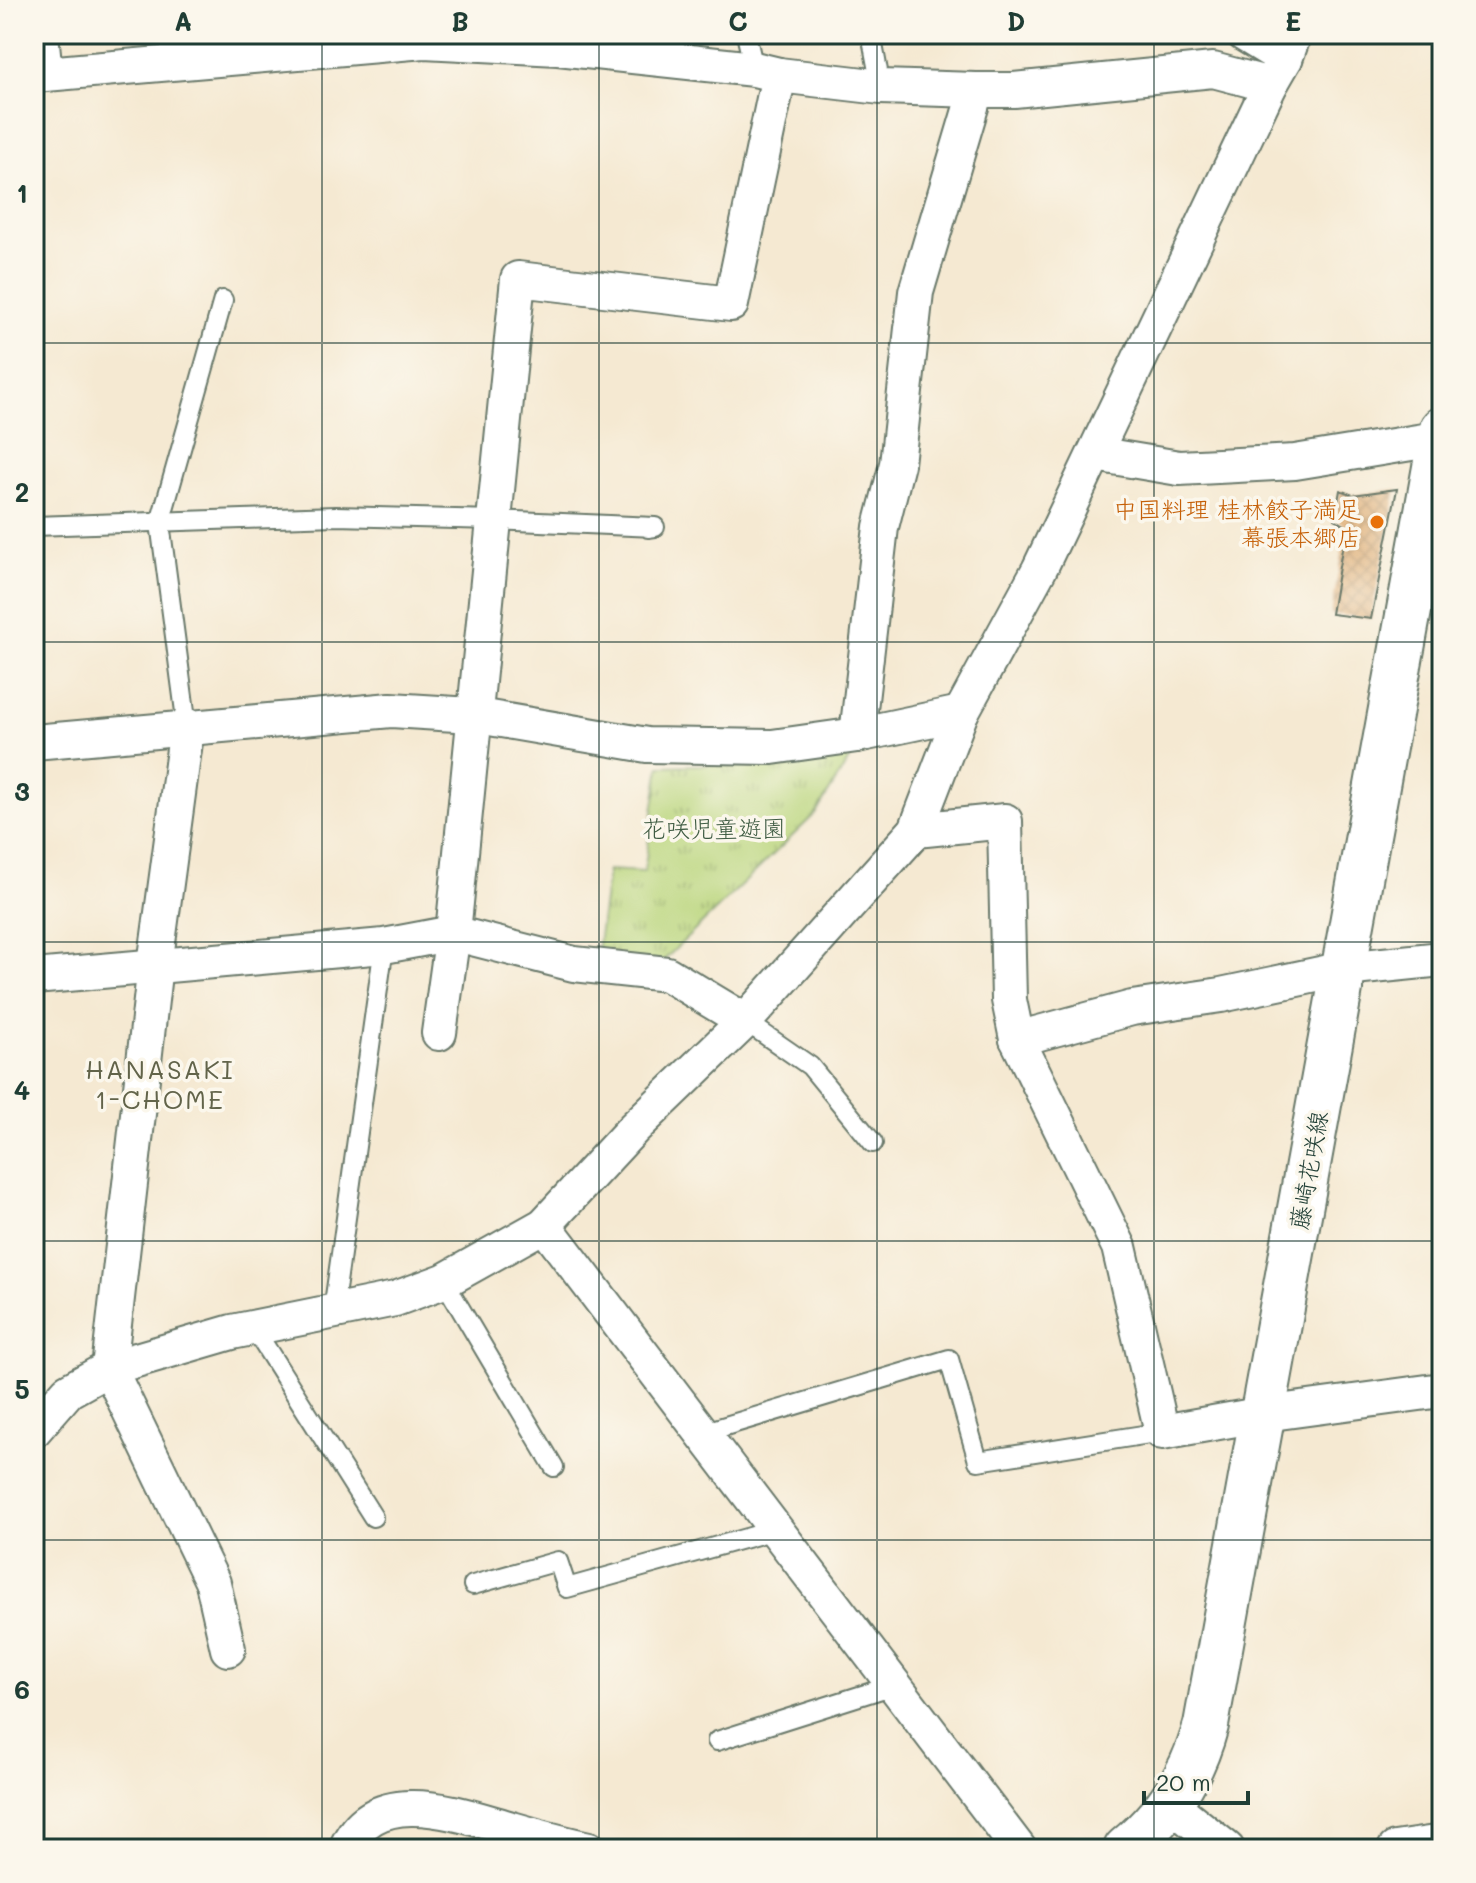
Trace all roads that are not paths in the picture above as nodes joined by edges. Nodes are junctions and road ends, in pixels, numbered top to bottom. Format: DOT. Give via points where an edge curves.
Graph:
graph roads {
  1 [pos="49,34"];
  2 [pos="746,34"];
  3 [pos="871,34"];
  4 [pos="1244,34"];
  5 [pos="337,41"];
  6 [pos="1283,59"];
  7 [pos="766,72"];
  8 [pos="39,77"];
  9 [pos="881,87"];
  10 [pos="976,90"];
  11 [pos="223,300"];
  12 [pos="1440,443"];
  13 [pos="1095,454"];
  14 [pos="495,520"];
  15 [pos="160,523"];
  16 [pos="34,526"];
  17 [pos="648,528"];
  18 [pos="961,713"];
  19 [pos="472,715"];
  20 [pos="187,727"];
  21 [pos="857,735"];
  22 [pos="34,742"];
  23 [pos="916,830"];
  24 [pos="453,933"];
  25 [pos="384,946"];
  26 [pos="1442,959"];
  27 [pos="155,965"];
  28 [pos="1344,969"];
  29 [pos="34,977"];
  30 [pos="745,1021"];
  31 [pos="439,1033"];
  32 [pos="1017,1039"];
  33 [pos="873,1143"];
  34 [pos="544,1225"];
  35 [pos="444,1281"];
  36 [pos="333,1311"];
  37 [pos="253,1327"];
  38 [pos="109,1368"];
  39 [pos="1442,1390"];
  40 [pos="1264,1414"];
  41 [pos="34,1430"];
  42 [pos="1162,1432"];
  43 [pos="702,1433"];
  44 [pos="554,1467"];
  45 [pos="373,1517"];
  46 [pos="775,1530"];
  47 [pos="473,1585"];
  48 [pos="228,1649"];
  49 [pos="894,1685"];
  50 [pos="717,1741"];
  51 [pos="1169,1803"];
  52 [pos="1442,1842"];
  53 [pos="346,1849"];
  54 [pos="589,1849"];
  55 [pos="1019,1849"];
  56 [pos="1126,1849"];
  57 [pos="1227,1849"];
  58 [pos="1395,1849"];
  1 -- 8 [label="lane"];
  2 -- 7 [label="lane"];
  3 -- 9 [label="lane"];
  4 -- 6 [label="street"];
  5 -- 7 [label="street" via="558,48"];
  5 -- 8 [label="street"];
  6 -- 10 [label="street"];
  6 -- 13 [label="street"];
  7 -- 9 [label="street"];
  7 -- 14 [label="street" via="731,304 518,279"];
  9 -- 10 [label="street"];
  10 -- 21 [label="street" via="916,292"];
  11 -- 15 [label="lane"];
  12 -- 13 [label="street" via="1295,462 1179,468"];
  12 -- 28 [label="street, 藤崎花咲線"];
  13 -- 18 [label="street"];
  14 -- 15 [label="lane" via="336,516"];
  14 -- 17 [label="lane" via="655,527"];
  14 -- 19 [label="street"];
  15 -- 16 [label="lane"];
  15 -- 20 [label="lane"];
  18 -- 21 [label="street"];
  18 -- 23 [label="street"];
  19 -- 20 [label="street" via="391,710"];
  19 -- 21 [label="street" via="647,745 772,747"];
  19 -- 24 [label="street"];
  20 -- 22 [label="street"];
  20 -- 27 [label="street"];
  23 -- 30 [label="street"];
  23 -- 32 [label="street" via="1005,821 1009,1000"];
  24 -- 25 [label="street"];
  24 -- 30 [label="street" via="574,964 667,974"];
  24 -- 31 [label="street"];
  25 -- 27 [label="street"];
  25 -- 36 [label="lane"];
  26 -- 28 [label="street"];
  27 -- 29 [label="street"];
  27 -- 38 [label="street"];
  28 -- 32 [label="street" via="1132,1008"];
  28 -- 40 [label="street, 藤崎花咲線"];
  30 -- 33 [label="lane" via="810,1066"];
  30 -- 34 [label="street"];
  32 -- 42 [label="street" via="1119,1247"];
  34 -- 35 [label="street"];
  34 -- 43 [label="street"];
  35 -- 36 [label="street" via="395,1299"];
  35 -- 44 [label="lane"];
  36 -- 37 [label="street"];
  37 -- 38 [label="street"];
  37 -- 45 [label="lane"];
  38 -- 41 [label="street" via="68,1391"];
  38 -- 48 [label="street" via="213,1583"];
  39 -- 40 [label="street"];
  40 -- 42 [label="street"];
  40 -- 51 [label="street, 藤崎花咲線" via="1206,1725 1188,1776"];
  42 -- 43 [label="lane" via="978,1461 949,1359"];
  43 -- 46 [label="street"];
  46 -- 47 [label="lane" via="567,1588 558,1561"];
  46 -- 49 [label="street"];
  49 -- 50 [label="lane"];
  49 -- 55 [label="street"];
  51 -- 56 [label="street, 藤崎花咲線"];
  51 -- 57 [label="street"];
  52 -- 58 [label="street"];
  53 -- 54 [label="street" via="363,1823 402,1808 446,1810"];
}
